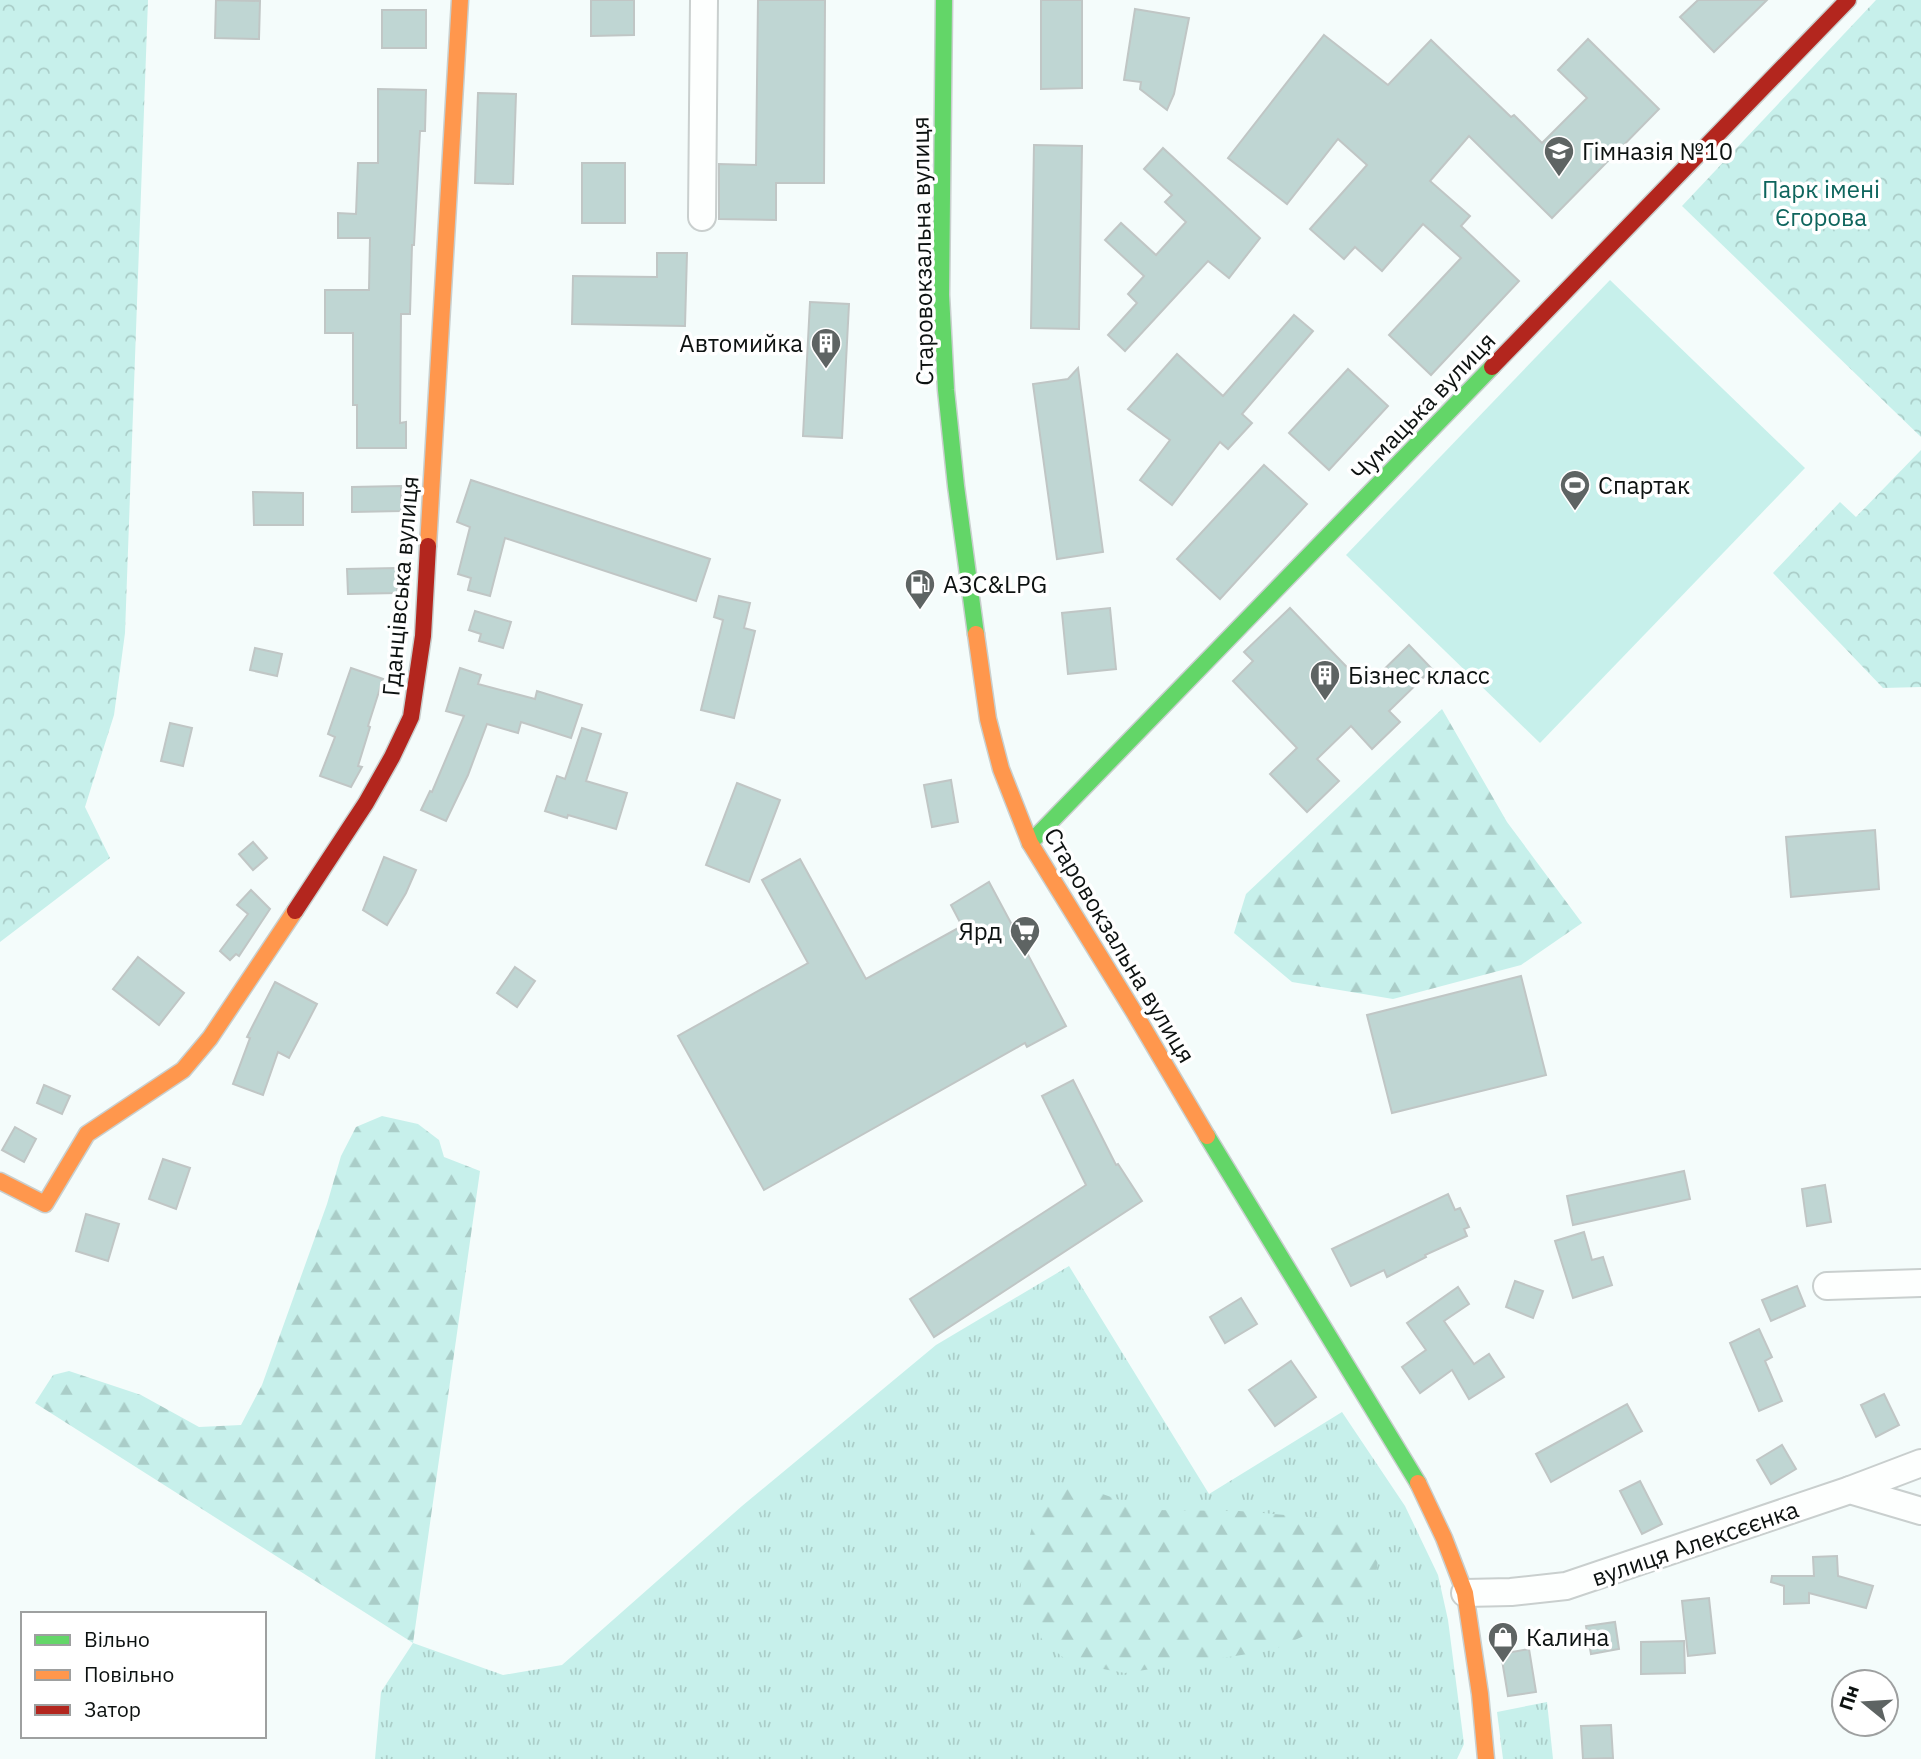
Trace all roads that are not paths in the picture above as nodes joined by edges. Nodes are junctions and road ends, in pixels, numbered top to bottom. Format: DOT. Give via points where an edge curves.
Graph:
graph roads {
  1 [pos="460,0"];
  2 [pos="704,0"];
  3 [pos="944,0"];
  4 [pos="1848,0"];
  5 [pos="702,217"];
  6 [pos="1030,843"];
  7 [pos="0,1181"];
  8 [pos="1921,1283"];
  9 [pos="1827,1286"];
  10 [pos="1921,1462"];
  11 [pos="1850,1490"];
  12 [pos="1921,1511"];
  13 [pos="1465,1593"];
  14 [pos="1486,1759"];
  1 -- 7 [label="street, Гданцівська вулиця" via="423,636 411,717 366,803 210,1038 183,1070 87,1134 45,1204"];
  2 -- 5 [label="street"];
  3 -- 6 [label="street, Старовокзальна вулиця" via="941,295 946,390 988,719 1001,769"];
  4 -- 6 [label="street, Чумацька вулиця"];
  6 -- 13 [label="street, Старовокзальна вулиця" via="1423,1491"];
  8 -- 9 [label="street"];
  10 -- 11 [label="street, вулиця Алексєєнка"];
  11 -- 12 [label="street"];
  11 -- 13 [label="street, вулиця Алексєєнка" via="1566,1586"];
  13 -- 14 [label="street, Старовокзальна вулиця"];
}
